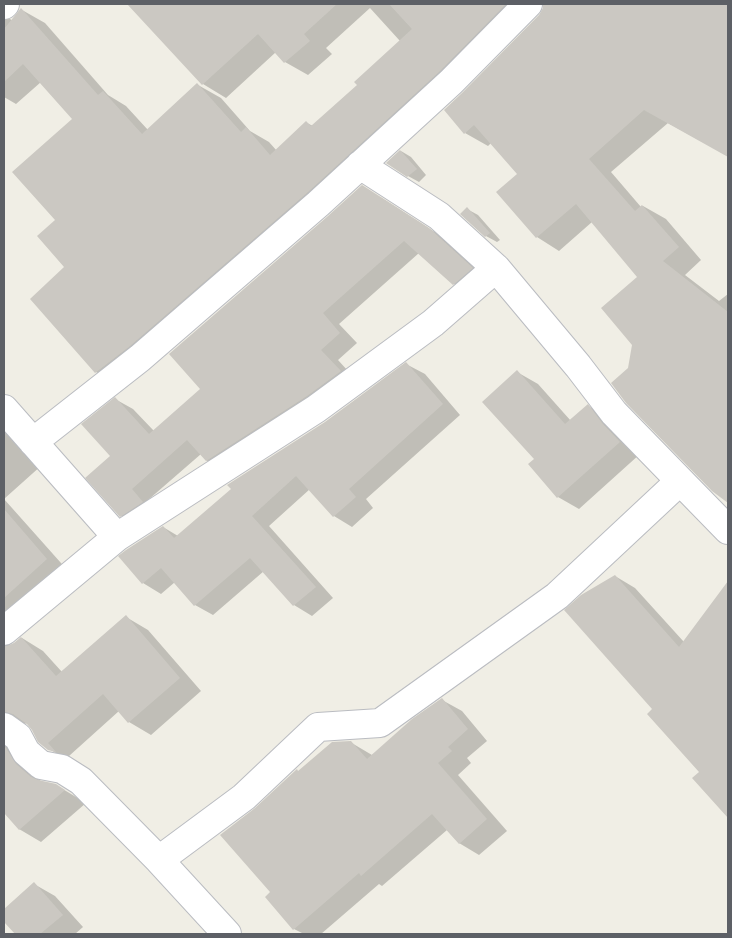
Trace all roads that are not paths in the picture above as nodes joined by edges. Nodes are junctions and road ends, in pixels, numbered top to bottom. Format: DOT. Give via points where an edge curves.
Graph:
graph roads {
  1 [pos="528,4"];
  2 [pos="360,165"];
  3 [pos="496,268"];
  4 [pos="4,408"];
  5 [pos="33,442"];
  6 [pos="680,481"];
  7 [pos="728,530"];
  8 [pos="117,538"];
  9 [pos="4,631"];
  10 [pos="4,727"];
  11 [pos="159,860"];
  12 [pos="227,934"];
  1 -- 2 [label="street" via="451,82"];
  2 -- 3 [label="street" via="439,216"];
  2 -- 5 [label="street" via="140,358"];
  3 -- 6 [label="street" via="614,413"];
  3 -- 8 [label="street" via="433,323 316,408"];
  4 -- 5 [label="street"];
  5 -- 8 [label="street"];
  6 -- 7 [label="street"];
  6 -- 11 [label="street" via="557,596 380,723 318,727 244,797"];
  8 -- 9 [label="street"];
  10 -- 11 [label="street" via="18,737 26,752 41,765 62,769 81,781"];
  11 -- 12 [label="street"];
}
